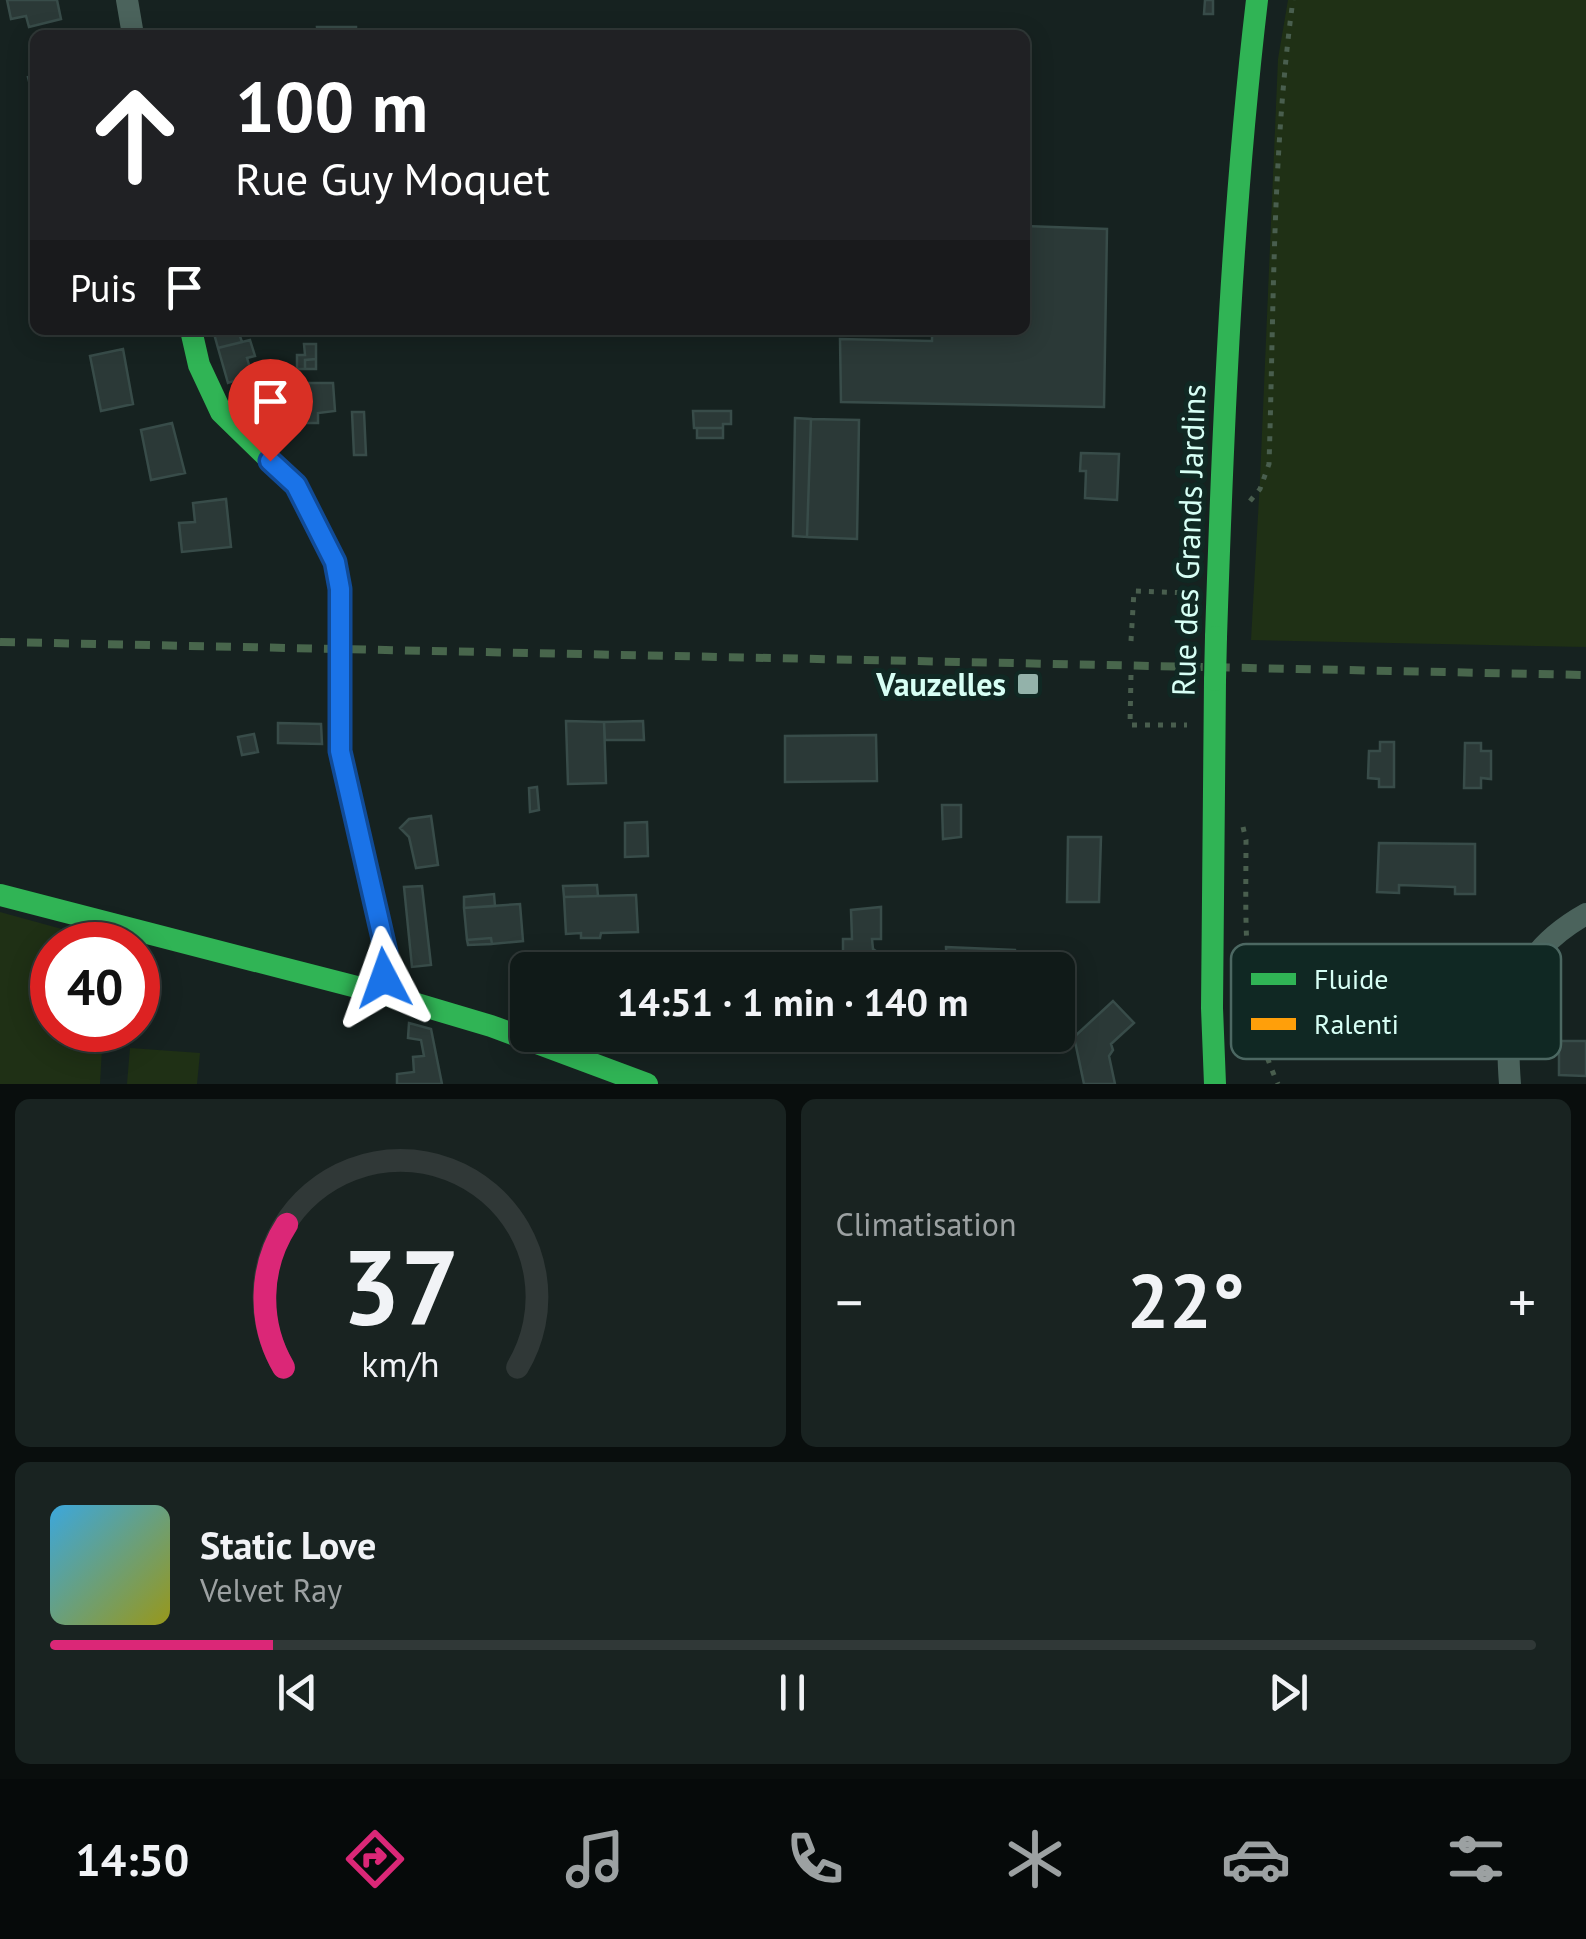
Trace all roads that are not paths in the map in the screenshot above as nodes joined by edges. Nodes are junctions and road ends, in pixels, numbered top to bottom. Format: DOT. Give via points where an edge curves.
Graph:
graph roads {
  1 [pos="128,0"];
  2 [pos="1257,0"];
  3 [pos="132,30"];
  4 [pos="192,335"];
  5 [pos="0,895"];
  6 [pos="1586,914"];
  7 [pos="1547,944"];
  8 [pos="380,993"];
  9 [pos="1508,1059"];
  10 [pos="648,1084"];
  11 [pos="1215,1084"];
  12 [pos="1510,1084"];
  1 -- 3 [label="street"];
  2 -- 11 [label="street, Rue des Grands Jardins, bridge" via="1225,392 1214,725"];
  4 -- 8 [label="street, bridge" via="221,412 296,485 335,562 340,751 386,952"];
  5 -- 8 [label="street"];
  6 -- 7 [label="street"];
  8 -- 10 [label="street"];
  9 -- 12 [label="street"];
}
